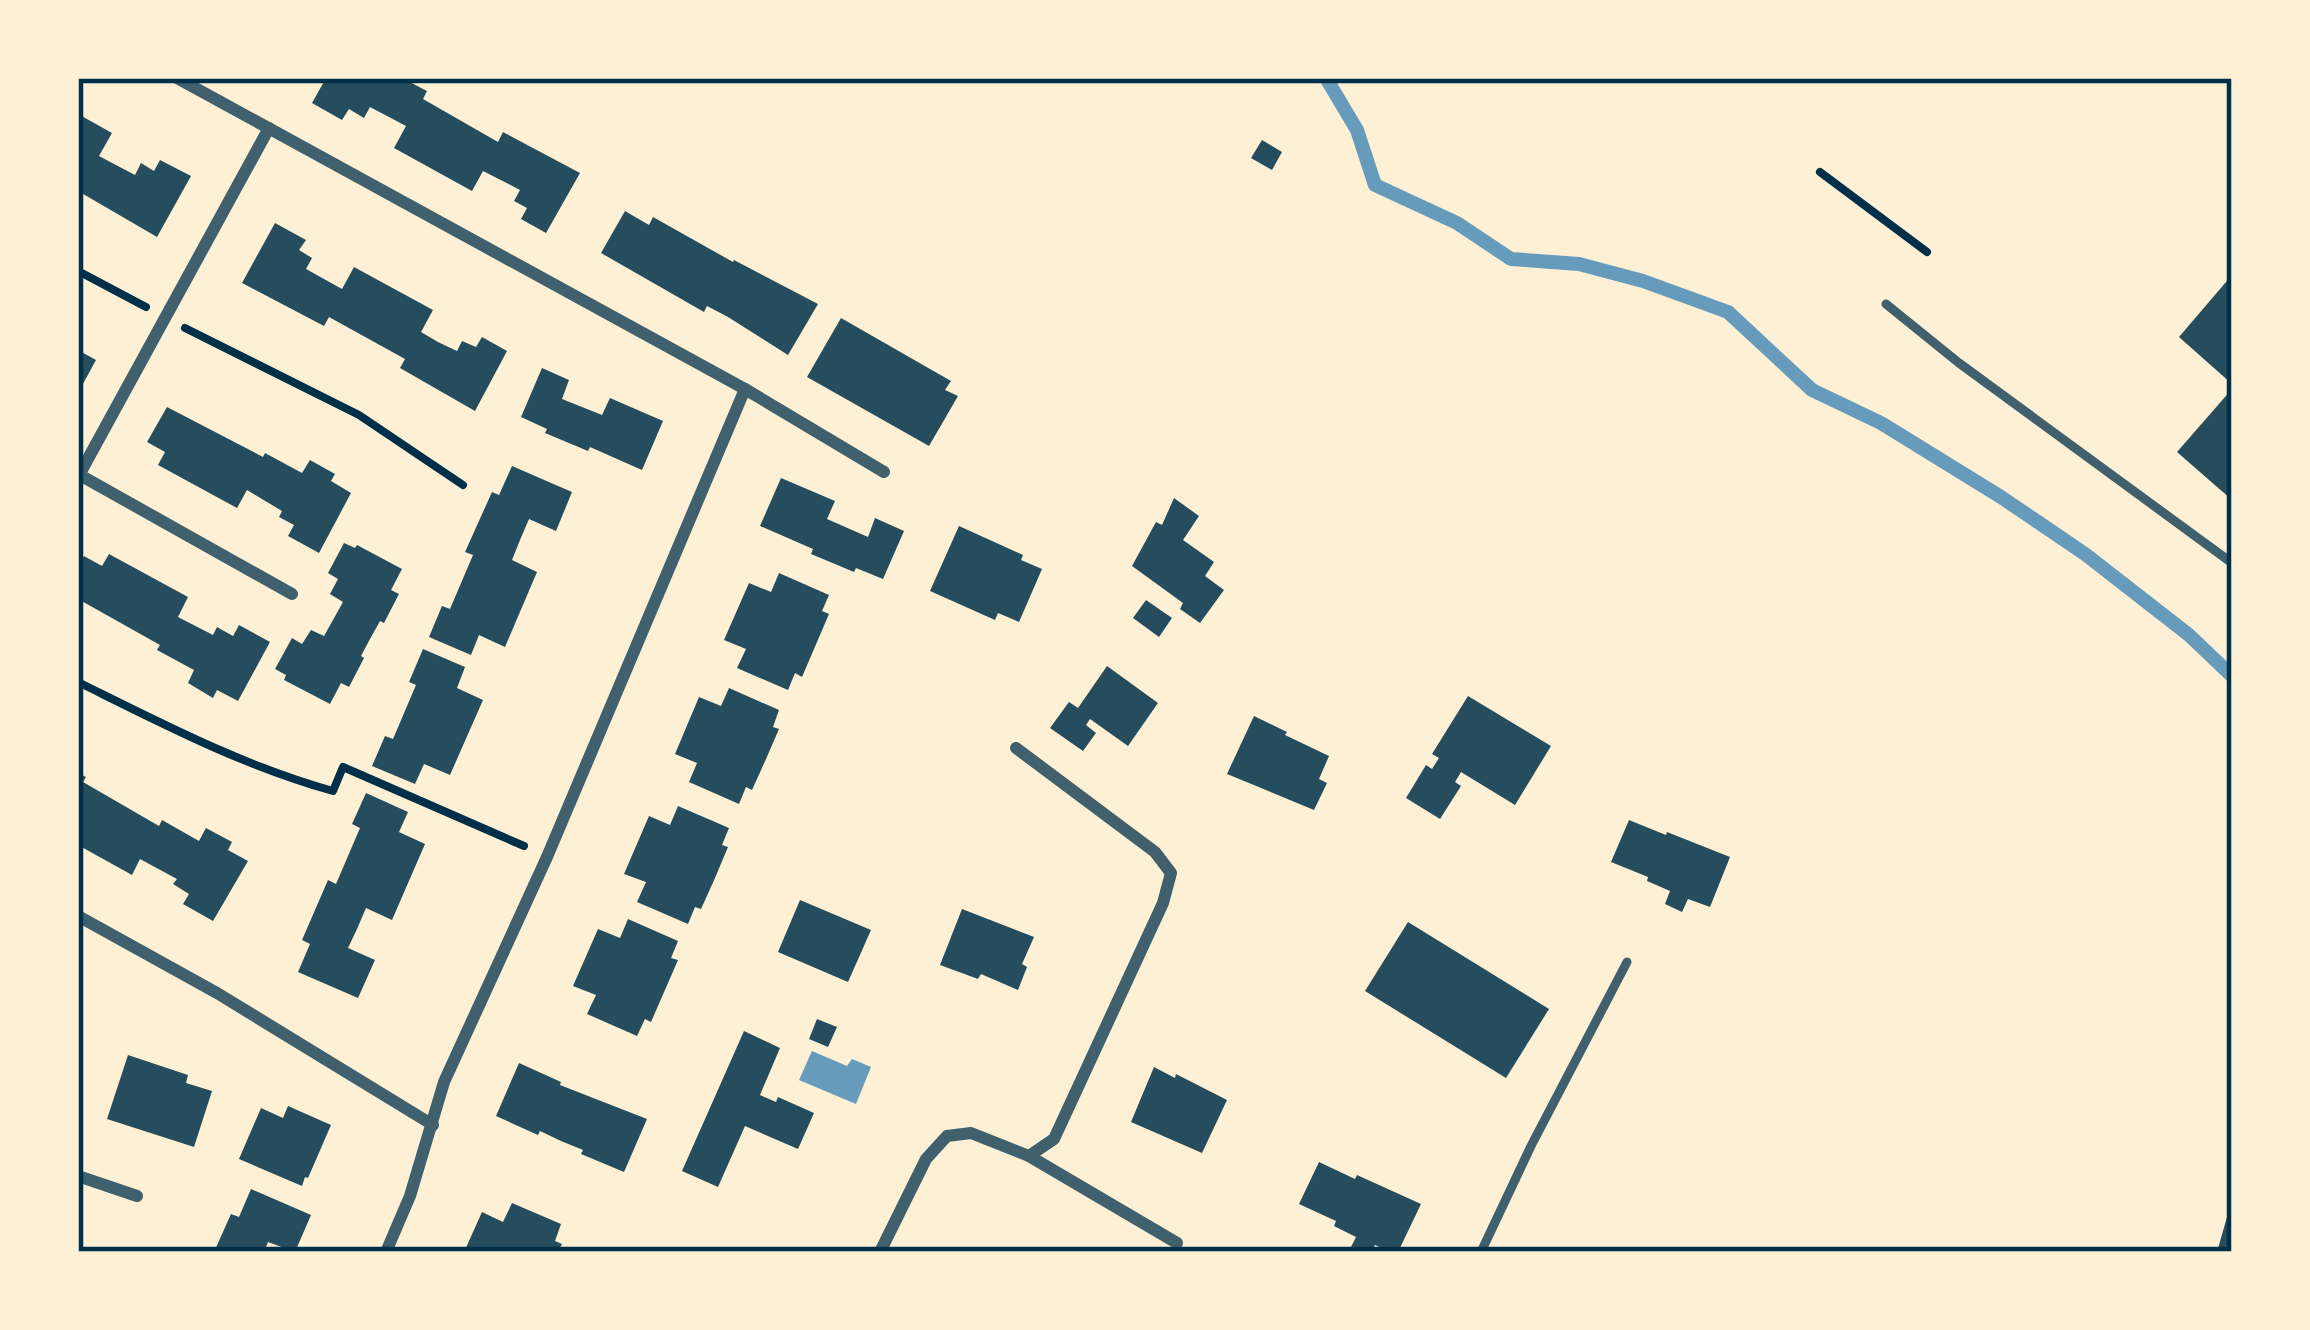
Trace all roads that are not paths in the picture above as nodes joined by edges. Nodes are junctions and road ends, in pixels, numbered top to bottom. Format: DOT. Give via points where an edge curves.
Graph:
graph roads {
  1 [pos="177,78"];
  2 [pos="268,128"];
  3 [pos="1886,304"];
  4 [pos="745,389"];
  5 [pos="884,472"];
  6 [pos="78,475"];
  7 [pos="2232,563"];
  8 [pos="292,593"];
  9 [pos="1016,748"];
  10 [pos="78,916"];
  11 [pos="1627,962"];
  12 [pos="433,1125"];
  13 [pos="1029,1156"];
  14 [pos="78,1176"];
  15 [pos="137,1196"];
  16 [pos="1177,1243"];
  17 [pos="386,1252"];
  18 [pos="880,1252"];
  19 [pos="1481,1252"];
  1 -- 2 [label="street"];
  2 -- 4 [label="street"];
  2 -- 6 [label="street"];
  3 -- 7 [label="lane"];
  4 -- 5 [label="street"];
  4 -- 12 [label="street" via="444,1082"];
  6 -- 8 [label="street"];
  9 -- 13 [label="street" via="1155,852 1171,873 1054,1139"];
  10 -- 12 [label="street"];
  11 -- 19 [label="lane"];
  12 -- 17 [label="street"];
  13 -- 16 [label="street"];
  13 -- 18 [label="street" via="971,1133 947,1136 926,1159"];
  14 -- 15 [label="street"];
}
